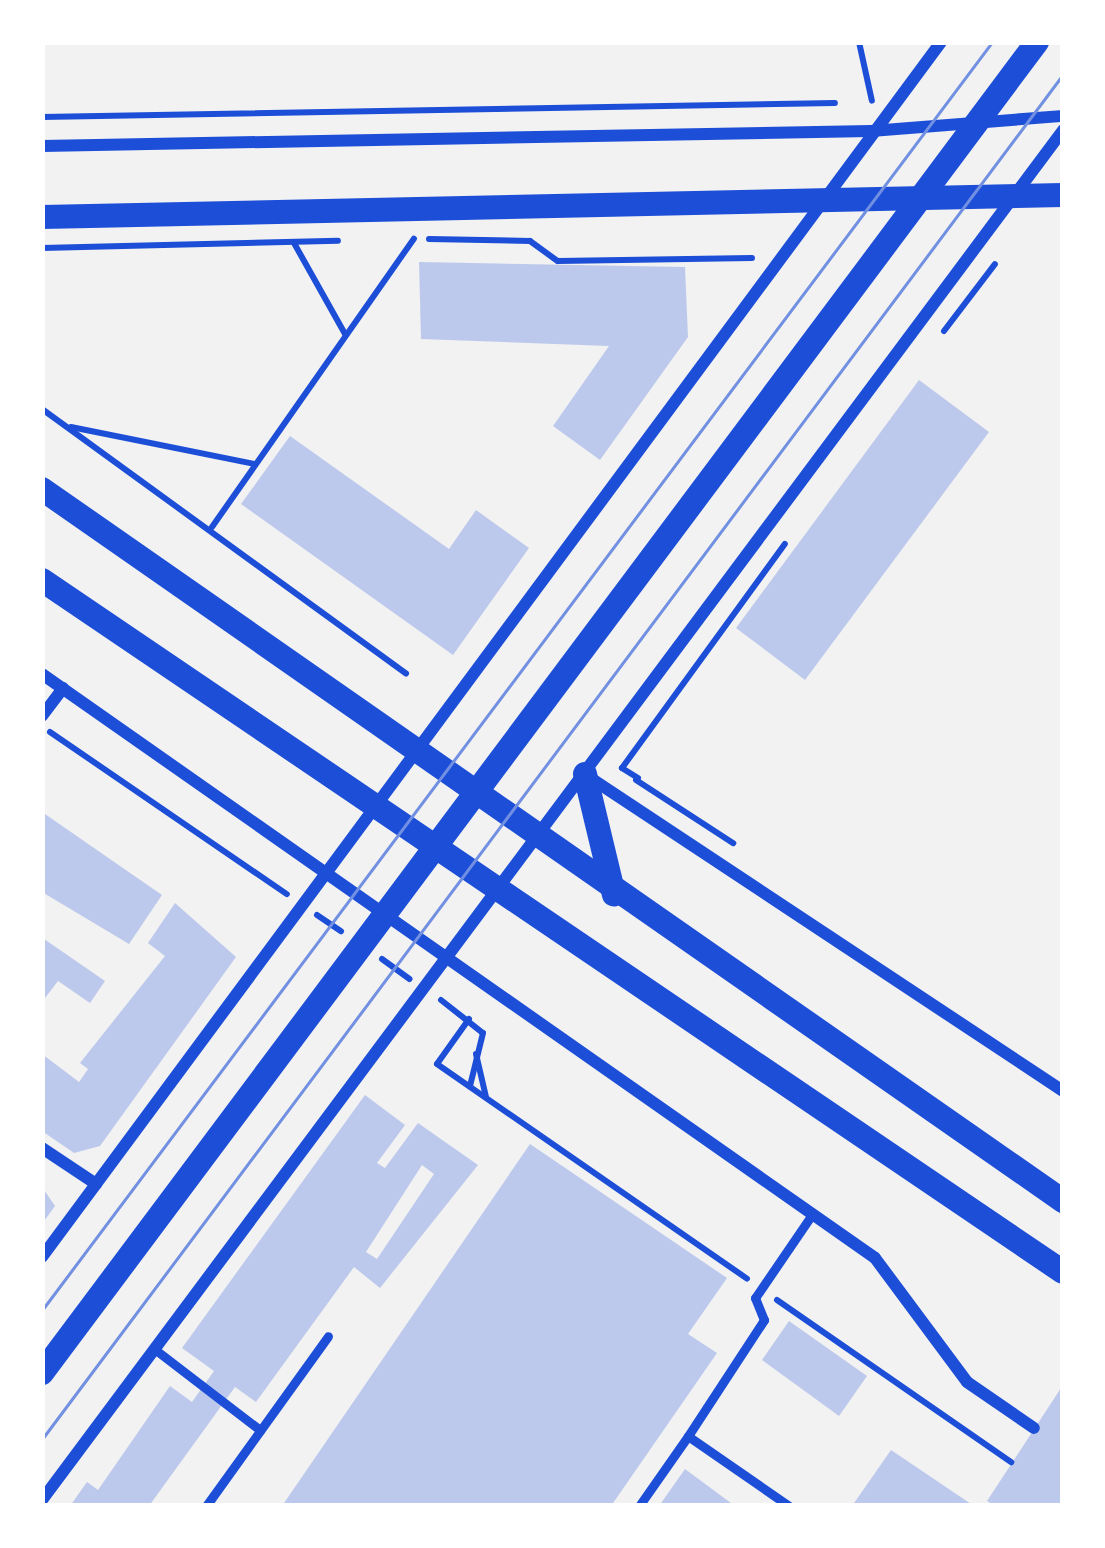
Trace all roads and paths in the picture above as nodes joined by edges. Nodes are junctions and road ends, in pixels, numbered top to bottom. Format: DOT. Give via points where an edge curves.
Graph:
graph roads {
  1 [pos="859,42"];
  2 [pos="941,42"];
  3 [pos="1037,42"];
  4 [pos="872,101"];
  5 [pos="835,103"];
  6 [pos="1063,116"];
  7 [pos="42,117"];
  8 [pos="975,123"];
  9 [pos="1063,130"];
  10 [pos="871,131"];
  11 [pos="42,146"];
  12 [pos="1063,195"];
  13 [pos="1013,196"];
  14 [pos="917,198"];
  15 [pos="820,200"];
  16 [pos="42,217"];
  17 [pos="390,239"];
  18 [pos="414,239"];
  19 [pos="366,240"];
  20 [pos="294,243"];
  21 [pos="42,248"];
  22 [pos="752,258"];
  23 [pos="995,264"];
  24 [pos="345,334"];
  25 [pos="940,337"];
  26 [pos="42,409"];
  27 [pos="67,426"];
  28 [pos="255,464"];
  29 [pos="42,489"];
  30 [pos="212,527"];
  31 [pos="796,530"];
  32 [pos="42,580"];
  33 [pos="406,673"];
  34 [pos="42,674"];
  35 [pos="63,688"];
  36 [pos="42,716"];
  37 [pos="42,726"];
  38 [pos="417,749"];
  39 [pos="585,774"];
  40 [pos="638,778"];
  41 [pos="472,794"];
  42 [pos="374,807"];
  43 [pos="441,835"];
  44 [pos="537,842"];
  45 [pos="327,871"];
  46 [pos="264,879"];
  47 [pos="502,887"];
  48 [pos="614,895"];
  49 [pos="385,910"];
  50 [pos="452,955"];
  51 [pos="476,1054"];
  52 [pos="470,1086"];
  53 [pos="1063,1091"];
  54 [pos="486,1097"];
  55 [pos="42,1148"];
  56 [pos="96,1184"];
  57 [pos="1063,1201"];
  58 [pos="811,1216"];
  59 [pos="42,1257"];
  60 [pos="1063,1272"];
  61 [pos="761,1289"];
  62 [pos="328,1336"];
  63 [pos="157,1351"];
  64 [pos="42,1373"];
  65 [pos="1034,1429"];
  66 [pos="260,1430"];
  67 [pos="688,1436"];
  68 [pos="1011,1462"];
  69 [pos="42,1500"];
  70 [pos="206,1506"];
  71 [pos="639,1506"];
  72 [pos="789,1506"];
  1 -- 4 [label="path"];
  2 -- 10 [label="street"];
  3 -- 8 [label="main road"];
  5 -- 7 [label="path"];
  6 -- 8 [label="street"];
  8 -- 10 [label="street"];
  8 -- 14 [label="main road"];
  9 -- 13 [label="street"];
  10 -- 11 [label="street"];
  10 -- 15 [label="street"];
  12 -- 13 [label="main road"];
  13 -- 14 [label="main road"];
  13 -- 39 [label="street"];
  14 -- 15 [label="main road"];
  14 -- 41 [label="main road"];
  15 -- 16 [label="main road"];
  15 -- 38 [label="street"];
  17 -- 18 [label="path"];
  18 -- 22 [label="path" via="530,241 558,261"];
  18 -- 24 [label="path"];
  19 -- 20 [label="path"];
  20 -- 21 [label="path"];
  20 -- 24 [label="path"];
  23 -- 25 [label="path"];
  24 -- 28 [label="path"];
  26 -- 27 [label="path"];
  27 -- 28 [label="path"];
  27 -- 30 [label="path"];
  28 -- 30 [label="path"];
  29 -- 38 [label="main road"];
  30 -- 33 [label="path"];
  31 -- 40 [label="path" via="622,768"];
  32 -- 42 [label="main road"];
  34 -- 35 [label="street"];
  35 -- 36 [label="street"];
  35 -- 45 [label="street"];
  37 -- 46 [label="path"];
  38 -- 41 [label="main road"];
  38 -- 42 [label="street"];
  39 -- 44 [label="street"];
  39 -- 48 [label="main road"];
  39 -- 53 [label="street"];
  41 -- 43 [label="main road"];
  41 -- 44 [label="main road"];
  42 -- 43 [label="main road"];
  42 -- 45 [label="street"];
  43 -- 47 [label="main road"];
  43 -- 49 [label="main road"];
  44 -- 47 [label="street"];
  44 -- 48 [label="main road"];
  45 -- 49 [label="street"];
  45 -- 56 [label="street"];
  47 -- 50 [label="street"];
  47 -- 60 [label="main road"];
  48 -- 57 [label="main road"];
  49 -- 50 [label="street"];
  49 -- 64 [label="main road"];
  50 -- 58 [label="street" via="578,1059"];
  50 -- 63 [label="street"];
  51 -- 52 [label="path"];
  51 -- 52 [label="path" via="483,1034 469,1019 437,1064"];
  51 -- 54 [label="path"];
  52 -- 54 [label="path"];
  54 -- 61 [label="path"];
  55 -- 56 [label="street"];
  56 -- 59 [label="street"];
  58 -- 61 [label="lane"];
  58 -- 65 [label="street" via="874,1258 967,1382"];
  61 -- 67 [label="lane" via="764,1320"];
  61 -- 68 [label="path"];
  62 -- 66 [label="lane"];
  63 -- 66 [label="lane"];
  63 -- 69 [label="street"];
  66 -- 70 [label="lane"];
  67 -- 71 [label="lane"];
  67 -- 72 [label="lane"];
}
